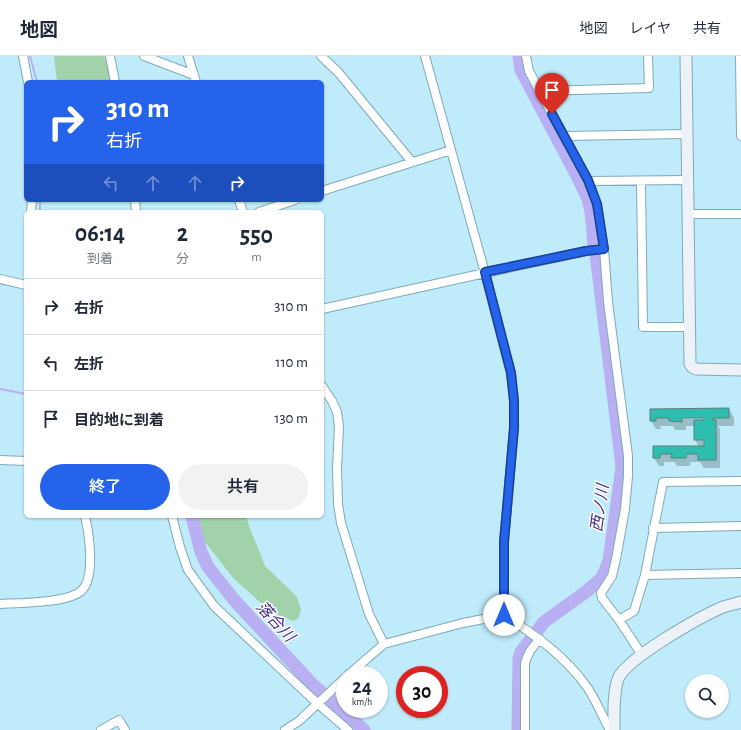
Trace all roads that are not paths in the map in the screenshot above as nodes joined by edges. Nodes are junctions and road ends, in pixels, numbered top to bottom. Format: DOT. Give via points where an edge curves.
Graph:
graph roads {
  1 [pos="23,56"];
  2 [pos="110,56"];
  3 [pos="144,56"];
  4 [pos="188,56"];
  5 [pos="321,56"];
  6 [pos="425,56"];
  7 [pos="526,56"];
  8 [pos="648,56"];
  9 [pos="686,56"];
  10 [pos="740,56"];
  11 [pos="195,79"];
  12 [pos="28,80"];
  13 [pos="116,80"];
  14 [pos="540,91"];
  15 [pos="741,105"];
  16 [pos="686,134"];
  17 [pos="564,136"];
  18 [pos="741,136"];
  19 [pos="451,150"];
  20 [pos="412,162"];
  21 [pos="588,180"];
  22 [pos="687,180"];
  23 [pos="641,181"];
  24 [pos="324,190"];
  25 [pos="290,202"];
  26 [pos="265,210"];
  27 [pos="688,214"];
  28 [pos="741,214"];
  29 [pos="604,249"];
  30 [pos="485,272"];
  31 [pos="0,279"];
  32 [pos="24,285"];
  33 [pos="324,309"];
  34 [pos="689,327"];
  35 [pos="741,370"];
  36 [pos="324,389"];
  37 [pos="0,460"];
  38 [pos="24,461"];
  39 [pos="741,481"];
  40 [pos="85,518"];
  41 [pos="173,518"];
  42 [pos="741,526"];
  43 [pos="653,528"];
  44 [pos="741,573"];
  45 [pos="645,575"];
  46 [pos="741,602"];
  47 [pos="0,604"];
  48 [pos="504,615"];
  49 [pos="619,620"];
  50 [pos="535,636"];
  51 [pos="384,644"];
  52 [pos="642,655"];
  53 [pos="358,666"];
  54 [pos="336,686"];
  55 [pos="318,702"];
  56 [pos="100,730"];
  57 [pos="125,730"];
  58 [pos="285,730"];
  59 [pos="348,730"];
  60 [pos="525,730"];
  61 [pos="610,730"];
  62 [pos="614,730"];
  1 -- 12 [label="street"];
  2 -- 13 [label="street"];
  3 -- 11 [label="street"];
  4 -- 11 [label="street"];
  5 -- 20 [label="street" via="338,72"];
  6 -- 19 [label="street"];
  7 -- 14 [label="street" via="529,71"];
  8 -- 14 [label="street" via="649,88"];
  9 -- 16 [label="street"];
  10 -- 15 [label="street"];
  14 -- 17 [label="street"];
  15 -- 18 [label="street"];
  16 -- 17 [label="street"];
  16 -- 22 [label="street"];
  17 -- 21 [label="street"];
  19 -- 20 [label="street"];
  19 -- 30 [label="street"];
  20 -- 24 [label="street"];
  21 -- 23 [label="street"];
  21 -- 29 [label="street" via="597,204"];
  22 -- 23 [label="street"];
  22 -- 27 [label="street"];
  23 -- 34 [label="street" via="642,327"];
  25 -- 26 [label="street"];
  27 -- 28 [label="street"];
  27 -- 34 [label="street"];
  29 -- 30 [label="street"];
  29 -- 49 [label="street" via="608,302 628,456 628,476 616,559 612,576 601,593"];
  30 -- 33 [label="street"];
  30 -- 48 [label="street" via="511,373 514,401 504,542"];
  31 -- 32 [label="street"];
  34 -- 35 [label="street" via="689,359 692,367"];
  36 -- 51 [label="street" via="337,412 339,426 337,469 341,523 369,614"];
  37 -- 38 [label="street"];
  39 -- 43 [label="street" via="662,482"];
  40 -- 47 [label="street" via="89,533 90,570 88,581 81,591 60,600"];
  41 -- 55 [label="street" via="188,570 214,606"];
  42 -- 43 [label="street"];
  43 -- 45 [label="street"];
  44 -- 45 [label="street"];
  45 -- 49 [label="street" via="634,611"];
  46 -- 52 [label="street" via="702,617"];
  48 -- 50 [label="street"];
  48 -- 51 [label="street"];
  49 -- 52 [label="street"];
  50 -- 60 [label="street" via="525,664"];
  50 -- 61 [label="street" via="562,657 587,687"];
  51 -- 53 [label="street"];
  52 -- 62 [label="street" via="619,677 615,693"];
  54 -- 55 [label="street"];
  55 -- 58 [label="street" via="299,721"];
  55 -- 59 [label="street"];
  56 -- 57 [label="street" via="120,720"];
}
